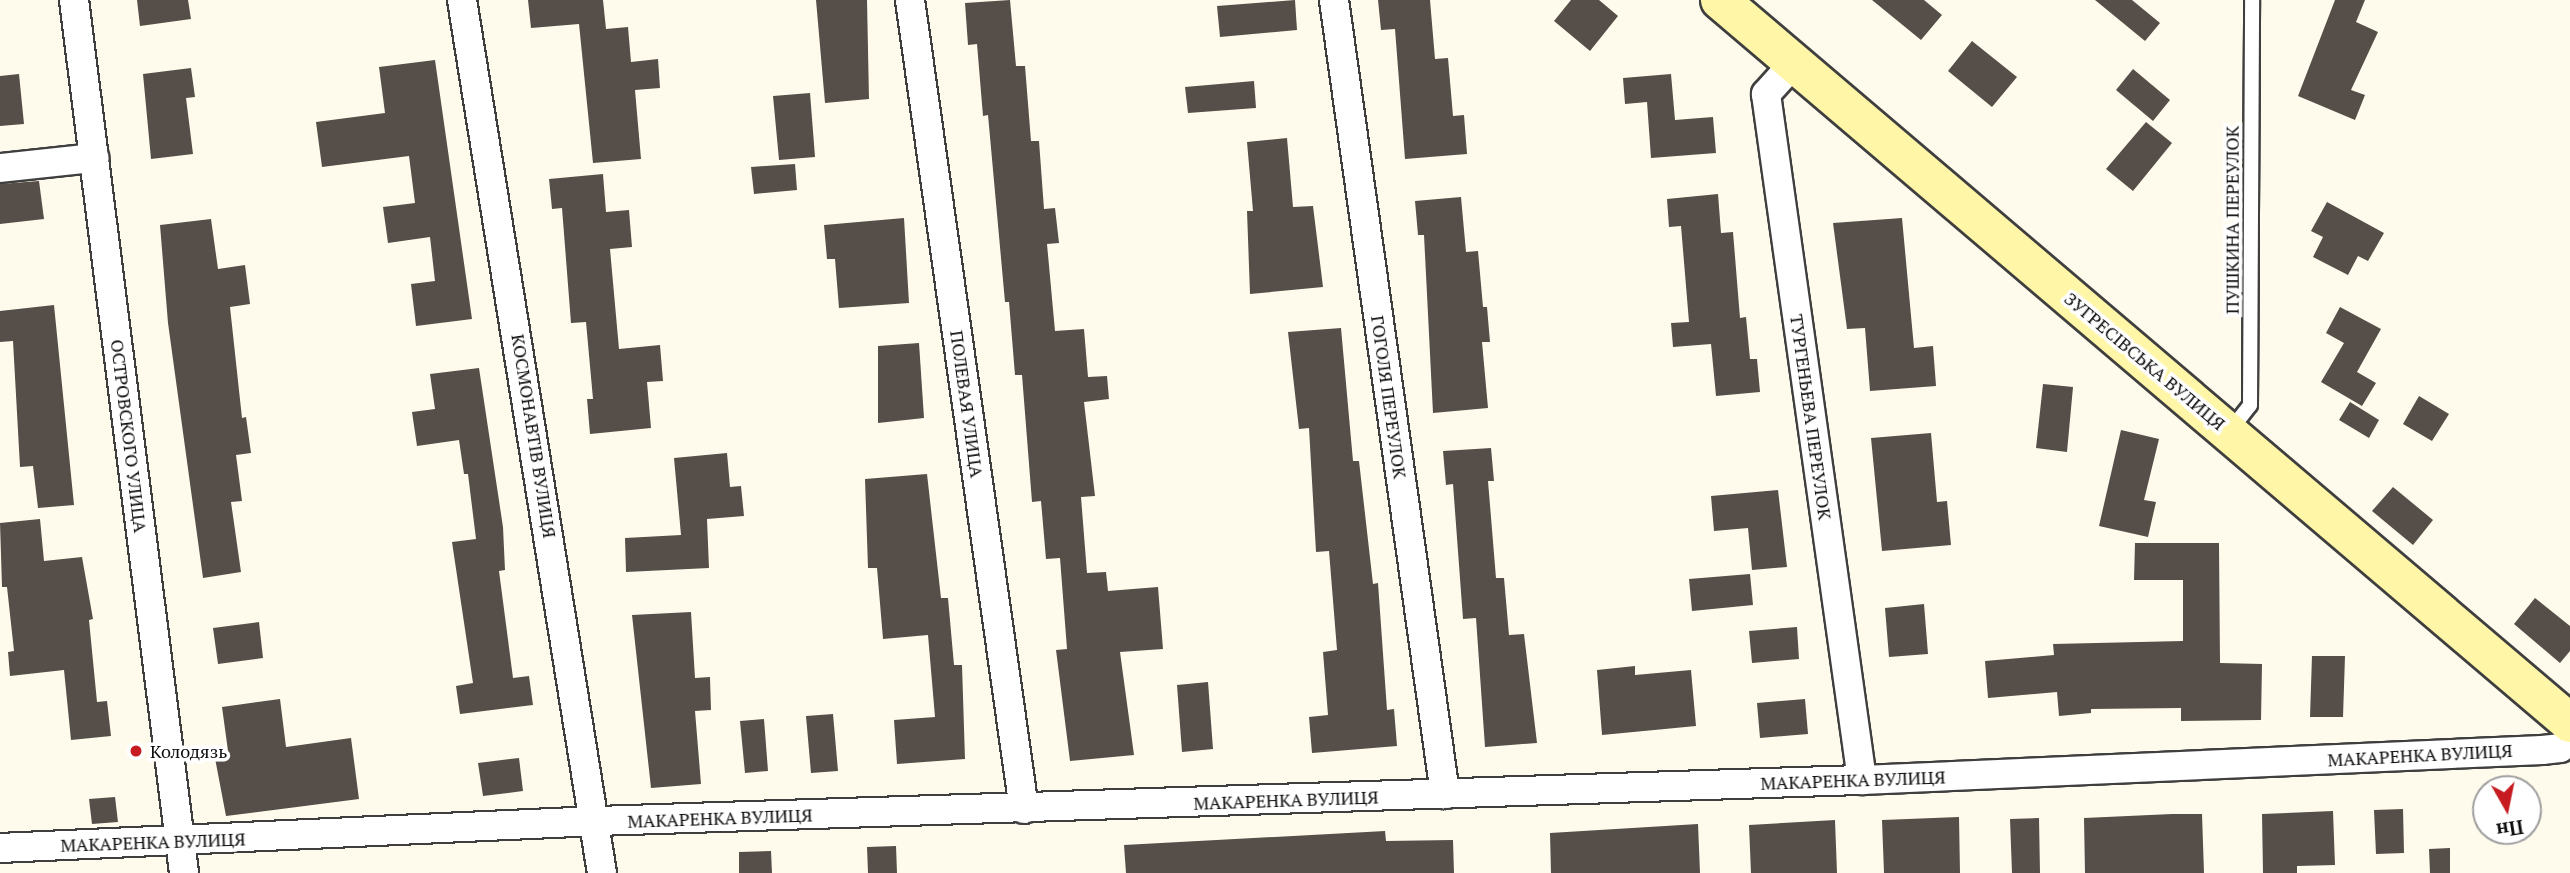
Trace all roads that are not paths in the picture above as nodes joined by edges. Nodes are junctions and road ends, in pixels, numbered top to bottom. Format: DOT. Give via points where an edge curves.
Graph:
graph roads {
  1 [pos="74,0"];
  2 [pos="461,0"];
  3 [pos="910,0"];
  4 [pos="1334,0"];
  5 [pos="1720,0"];
  6 [pos="2252,0"];
  7 [pos="1794,63"];
  8 [pos="94,158"];
  9 [pos="0,168"];
  10 [pos="2229,432"];
  11 [pos="2570,723"];
  12 [pos="2570,740"];
  13 [pos="1862,780"];
  14 [pos="1445,794"];
  15 [pos="1024,809"];
  16 [pos="597,821"];
  17 [pos="181,841"];
  18 [pos="0,848"];
  19 [pos="184,873"];
  20 [pos="602,873"];
  1 -- 8 [label="street, ОСТРОВСКОГО УЛИЦА"];
  2 -- 16 [label="street, КОСМОНАВТІВ ВУЛИЦЯ"];
  3 -- 15 [label="street, ПОЛЕВАЯ УЛИЦА"];
  4 -- 14 [label="street, ГОГОЛЯ ПЕРЕУЛОК"];
  5 -- 7 [label="street, ЗУГРЕСІВСЬКА ВУЛИЦЯ"];
  6 -- 10 [label="lane, ПУШКИНА ПЕРЕУЛОК" via="2250,405"];
  7 -- 10 [label="street, ЗУГРЕСІВСЬКА ВУЛИЦЯ"];
  7 -- 13 [label="street, ТУРГЕНЬЕВА ПЕРЕУЛОК" via="1766,94"];
  8 -- 9 [label="street"];
  8 -- 17 [label="street, ОСТРОВСКОГО УЛИЦА"];
  10 -- 11 [label="street, ЗУГРЕСІВСЬКА ВУЛИЦЯ"];
  12 -- 13 [label="street, МАКАРЕНКА ВУЛИЦЯ" via="2560,748 2542,750"];
  13 -- 14 [label="street, МАКАРЕНКА ВУЛИЦЯ"];
  14 -- 15 [label="street, МАКАРЕНКА ВУЛИЦЯ"];
  15 -- 16 [label="street, МАКАРЕНКА ВУЛИЦЯ"];
  16 -- 17 [label="street, МАКАРЕНКА ВУЛИЦЯ"];
  16 -- 20 [label="street, КОСМОНАВТІВ ВУЛИЦЯ"];
  17 -- 18 [label="street, МАКАРЕНКА ВУЛИЦЯ"];
  17 -- 19 [label="street, ОСТРОВСКОГО УЛИЦА"];
}
